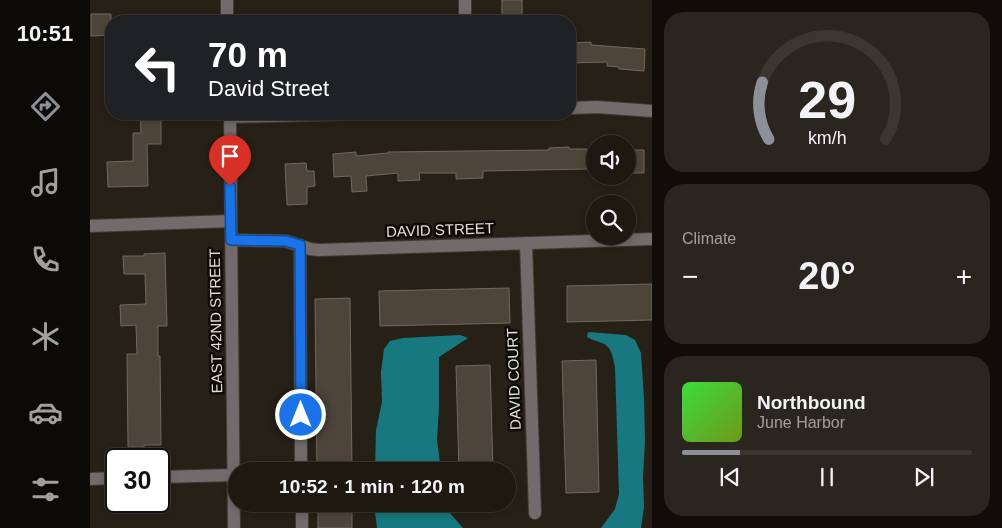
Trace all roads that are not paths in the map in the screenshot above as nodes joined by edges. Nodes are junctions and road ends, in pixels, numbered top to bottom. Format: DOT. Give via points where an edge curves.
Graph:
graph roads {
  1 [pos="227,0"];
  2 [pos="465,0"];
  3 [pos="227,15"];
  4 [pos="465,15"];
  5 [pos="576,108"];
  6 [pos="652,111"];
  7 [pos="230,120"];
  8 [pos="231,221"];
  9 [pos="90,226"];
  10 [pos="652,239"];
  11 [pos="231,240"];
  12 [pos="526,243"];
  13 [pos="300,245"];
  14 [pos="234,462"];
  15 [pos="302,462"];
  16 [pos="228,475"];
  17 [pos="170,477"];
  18 [pos="105,478"];
  19 [pos="90,479"];
  20 [pos="234,512"];
  21 [pos="302,512"];
  22 [pos="535,513"];
  23 [pos="234,528"];
  24 [pos="302,528"];
  1 -- 3 [label="street"];
  2 -- 4 [label="street"];
  5 -- 6 [label="street"];
  7 -- 8 [label="street, EAST 42ND STREET"];
  8 -- 9 [label="street"];
  8 -- 11 [label="street, EAST 42ND STREET"];
  10 -- 12 [label="street, DAVID STREET"];
  11 -- 13 [label="street, DAVID STREET" via="286,241"];
  11 -- 14 [label="street, EAST 42ND STREET"];
  12 -- 13 [label="street, DAVID STREET" via="319,250"];
  12 -- 22 [label="street, DAVID COURT"];
  13 -- 15 [label="street"];
  16 -- 17 [label="street"];
  18 -- 19 [label="street"];
  20 -- 23 [label="street, EAST 42ND STREET"];
  21 -- 24 [label="street"];
}
